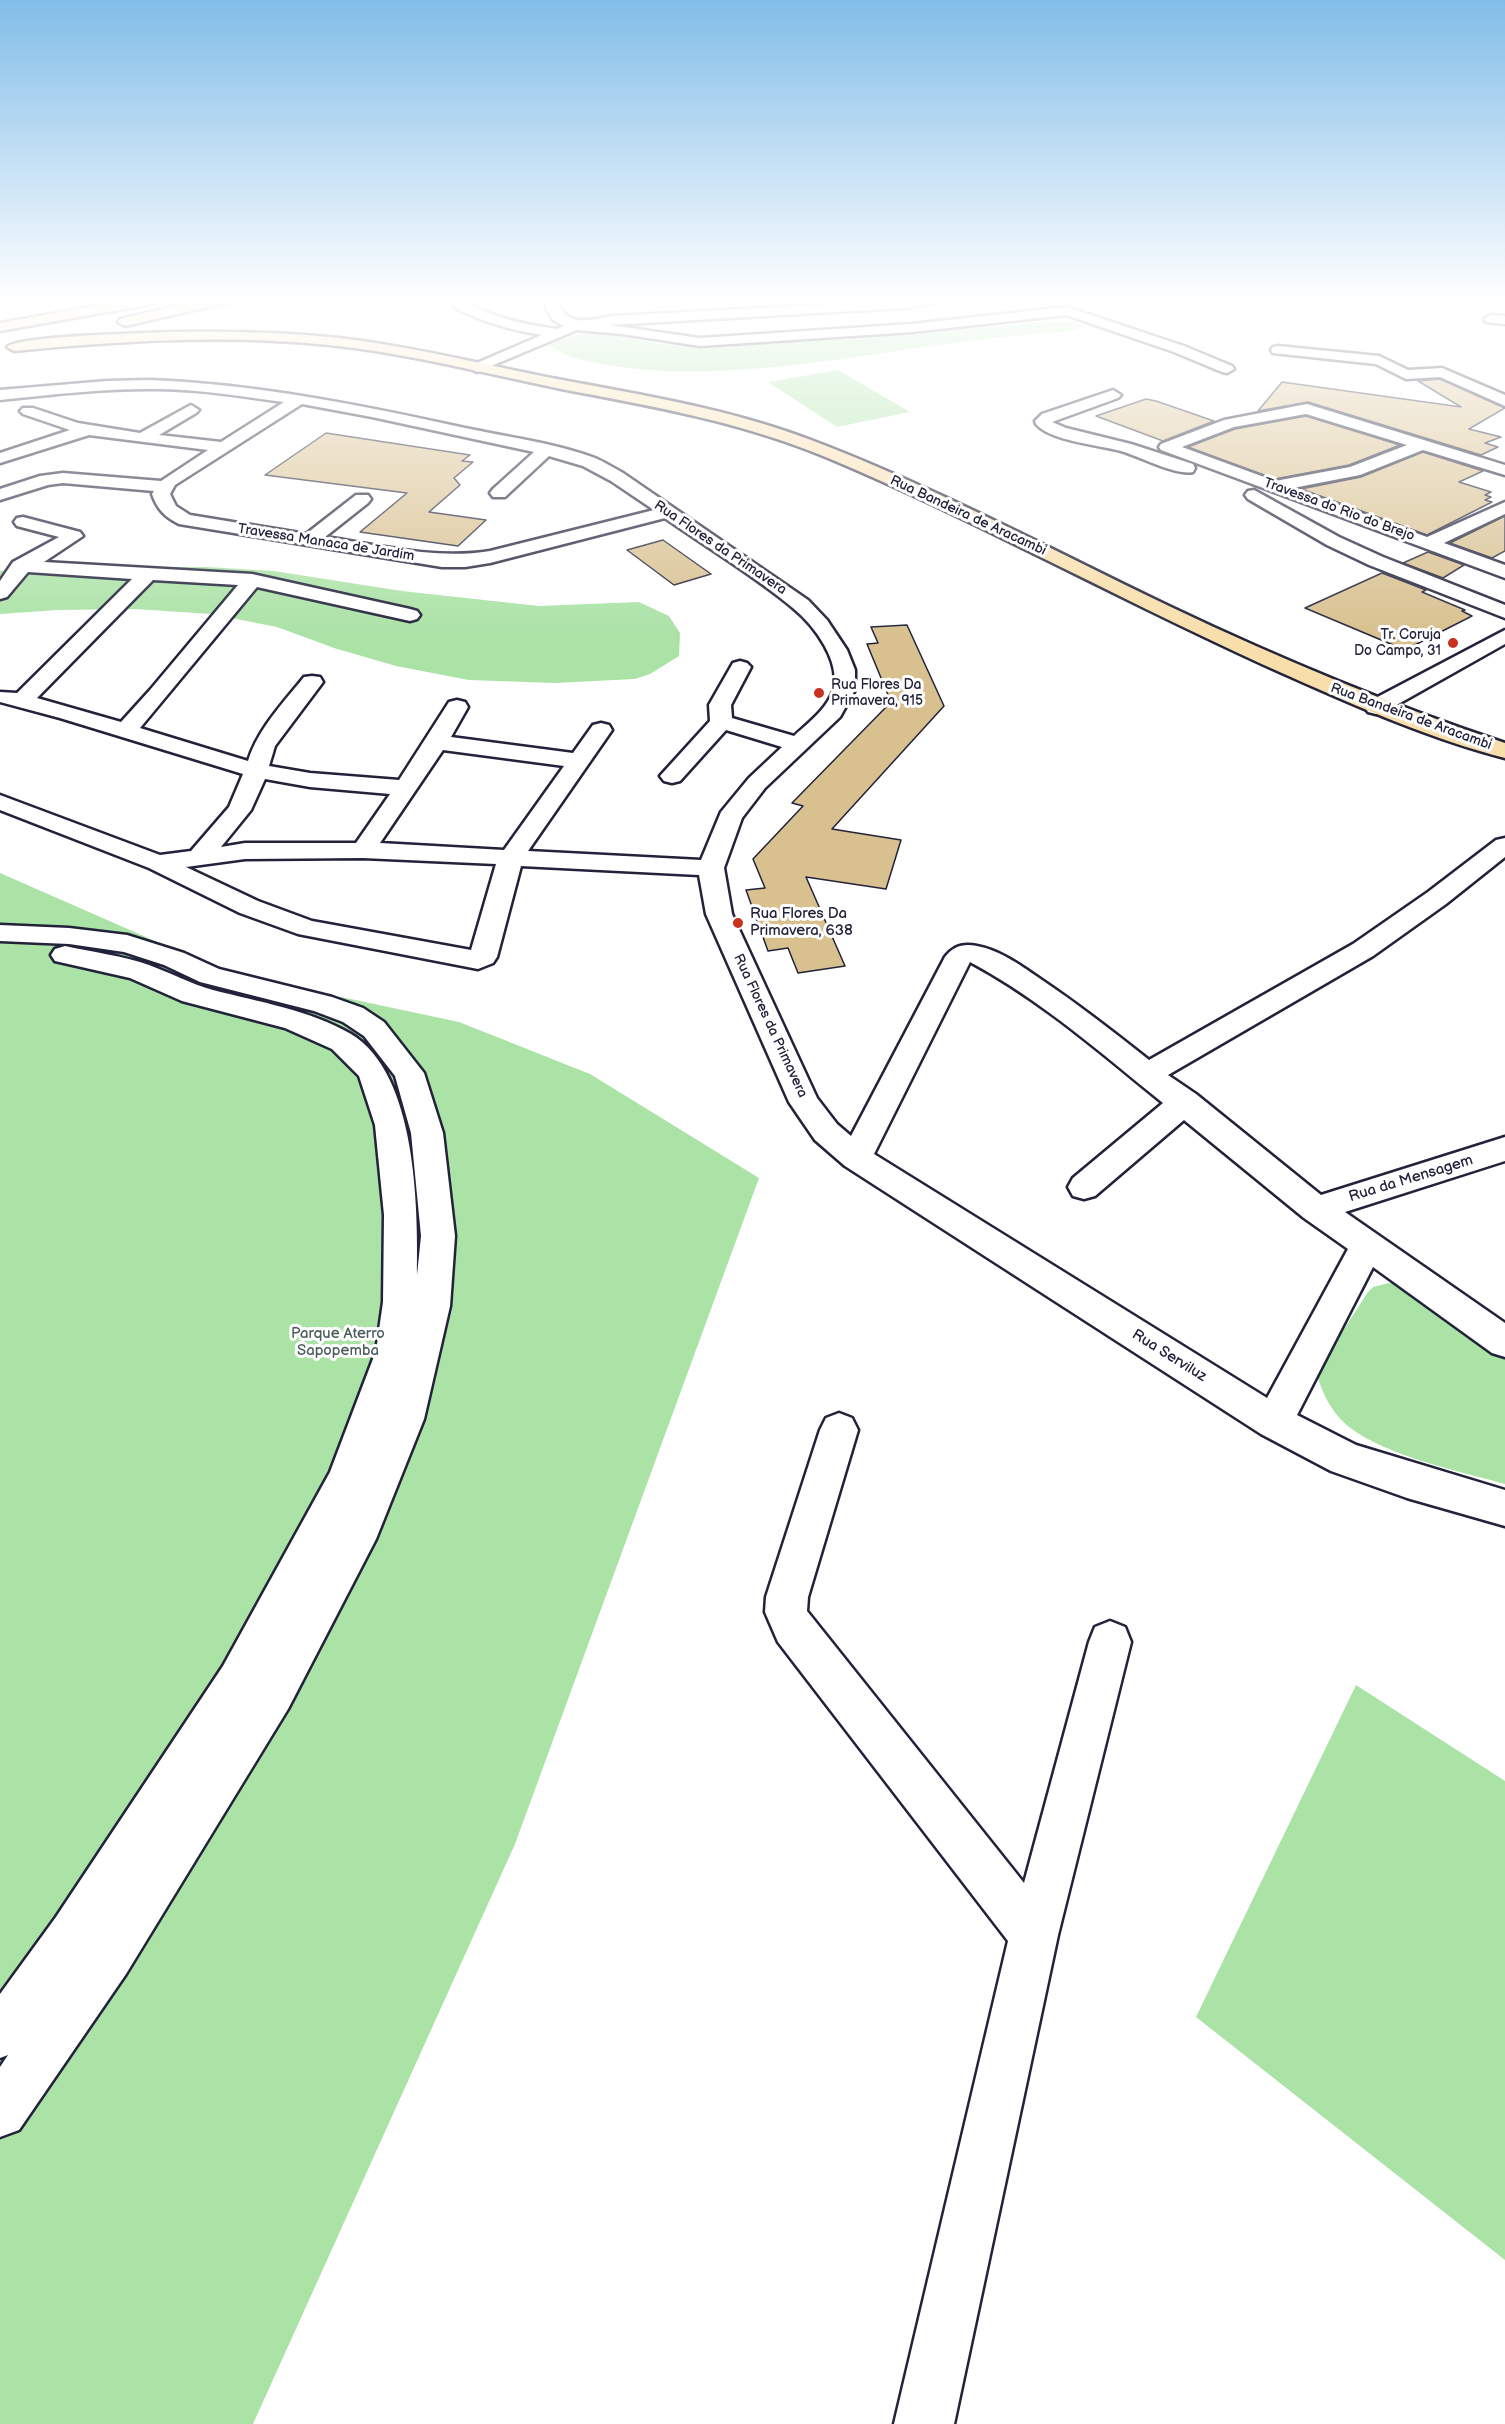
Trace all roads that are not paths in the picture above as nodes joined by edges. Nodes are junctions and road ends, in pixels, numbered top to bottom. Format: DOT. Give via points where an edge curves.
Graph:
graph roads {
  1 [pos="28,411"];
  2 [pos="189,411"];
  3 [pos="279,411"];
  4 [pos="367,411"];
  5 [pos="702,411"];
  6 [pos="1065,411"];
  7 [pos="1291,411"];
  8 [pos="1309,411"];
  9 [pos="88,430"];
  10 [pos="145,437"];
  11 [pos="1424,444"];
  12 [pos="223,447"];
  13 [pos="546,450"];
  14 [pos="0,458"];
  15 [pos="104,466"];
  16 [pos="1505,470"];
  17 [pos="78,479"];
  18 [pos="1269,485"];
  19 [pos="166,487"];
  20 [pos="1247,490"];
  21 [pos="499,493"];
  22 [pos="0,495"];
  23 [pos="362,499"];
  24 [pos="1505,507"];
  25 [pos="668,512"];
  26 [pos="23,522"];
  27 [pos="309,540"];
  28 [pos="1429,543"];
  29 [pos="0,563"];
  30 [pos="23,566"];
  31 [pos="1505,572"];
  32 [pos="148,574"];
  33 [pos="252,580"];
  34 [pos="0,593"];
  35 [pos="1505,612"];
  36 [pos="410,615"];
  37 [pos="1505,636"];
  38 [pos="740,667"];
  39 [pos="312,682"];
  40 [pos="10,699"];
  41 [pos="457,707"];
  42 [pos="1376,707"];
  43 [pos="721,722"];
  44 [pos="601,729"];
  45 [pos="126,730"];
  46 [pos="437,742"];
  47 [pos="798,744"];
  48 [pos="1505,751"];
  49 [pos="580,761"];
  50 [pos="257,771"];
  51 [pos="672,776"];
  52 [pos="405,788"];
  53 [pos="0,802"];
  54 [pos="1505,845"];
  55 [pos="363,850"];
  56 [pos="199,857"];
  57 [pos="510,859"];
  58 [pos="158,863"];
  59 [pos="711,868"];
  60 [pos="0,933"];
  61 [pos="0,952"];
  62 [pos="1149,1073"];
  63 [pos="1185,1102"];
  64 [pos="1505,1149"];
  65 [pos="856,1158"];
  66 [pos="1084,1187"];
  67 [pos="1316,1209"];
  68 [pos="1367,1245"];
  69 [pos="1505,1342"];
  70 [pos="1274,1422"];
  71 [pos="839,1430"];
  72 [pos="1505,1508"];
  73 [pos="1110,1642"];
  74 [pos="1034,1935"];
  75 [pos="0,2033"];
  76 [pos="0,2111"];
  77 [pos="924,2424"];
  1 -- 9 [label="street" via="52,422"];
  2 -- 10 [label="street"];
  3 -- 12 [label="street"];
  4 -- 13 [label="street, Rua Flores da Primavera"];
  5 -- 42 [label="main road, Rua Bandeira de Aracambi" via="833,454 980,520 1283,668"];
  6 -- 20 [label="street" via="1048,417 1044,424 1148,454"];
  7 -- 18 [label="street, Travessa do Rio do Brejo" via="1230,423 1167,447"];
  8 -- 11 [label="street, Travessa do Rio do Brejo"];
  9 -- 10 [label="street"];
  9 -- 14 [label="street"];
  10 -- 12 [label="street"];
  11 -- 16 [label="street, Travessa do Rio do Brejo"];
  11 -- 18 [label="street" via="1354,471"];
  12 -- 19 [label="street"];
  13 -- 21 [label="street"];
  13 -- 25 [label="street, Rua Flores da Primavera" via="590,462"];
  15 -- 17 [label="street"];
  17 -- 19 [label="street"];
  17 -- 22 [label="street" via="46,480"];
  18 -- 20 [label="street"];
  18 -- 28 [label="street, Travessa do Rio do Brejo"];
  19 -- 27 [label="street, Travessa Manaca de Jardim" via="161,494 164,507 185,520"];
  20 -- 35 [label="street" via="1333,541"];
  23 -- 27 [label="street"];
  24 -- 28 [label="street"];
  25 -- 27 [label="street, Travessa Manaca de Jardim" via="465,561 425,559"];
  25 -- 47 [label="street, Rua Flores da Primavera" via="801,604 837,650 844,670 844,690 832,712"];
  26 -- 30 [label="street" via="74,536"];
  28 -- 31 [label="street, Travessa do Rio do Brejo"];
  29 -- 30 [label="street"];
  30 -- 32 [label="street"];
  30 -- 34 [label="street"];
  32 -- 33 [label="street"];
  32 -- 40 [label="street"];
  33 -- 36 [label="street"];
  33 -- 45 [label="street"];
  37 -- 42 [label="street"];
  38 -- 43 [label="street" via="720,705"];
  39 -- 50 [label="street" via="270,736"];
  40 -- 45 [label="street"];
  41 -- 46 [label="street"];
  42 -- 48 [label="main road, Rua Bandeira de Aracambi"];
  43 -- 47 [label="street"];
  43 -- 51 [label="street"];
  44 -- 49 [label="street"];
  45 -- 50 [label="street"];
  46 -- 49 [label="street"];
  46 -- 52 [label="street"];
  47 -- 59 [label="street, Rua Flores da Primavera" via="757,783 730,818"];
  49 -- 57 [label="street"];
  50 -- 52 [label="street"];
  50 -- 56 [label="street" via="239,810"];
  52 -- 55 [label="street"];
  53 -- 58 [label="street"];
  54 -- 62 [label="street" via="1363,950"];
  55 -- 56 [label="street" via="274,850"];
  55 -- 57 [label="street"];
  56 -- 58 [label="street"];
  57 -- 58 [label="street" via="483,957 474,961 307,928 249,907"];
  57 -- 59 [label="street"];
  59 -- 65 [label="street, Rua Flores da Primavera" via="719,914 804,1102 826,1132"];
  60 -- 76 [label="street" via="128,944 210,976 322,1004 353,1015 374,1029 409,1073 427,1133 438,1236 432,1306 405,1419 362,1526 273,1694 110,1957"];
  61 -- 75 [label="street" via="47,952 138,971 192,993 295,1021 342,1042 372,1072 391,1125 401,1215 400,1302 394,1351 347,1479 238,1681 73,1934"];
  62 -- 63 [label="street"];
  62 -- 65 [label="street" via="1012,973 976,954 966,953 959,957"];
  63 -- 66 [label="street"];
  63 -- 67 [label="street"];
  64 -- 67 [label="street, Rua da Mensagem"];
  65 -- 70 [label="street, Rua Serviluz"];
  67 -- 68 [label="street"];
  68 -- 69 [label="street"];
  68 -- 70 [label="street"];
  70 -- 72 [label="street, Rua Serviluz" via="1345,1459"];
  71 -- 74 [label="street" via="787,1597 786,1612 792,1627"];
  73 -- 74 [label="street"];
  74 -- 77 [label="street"];
}
